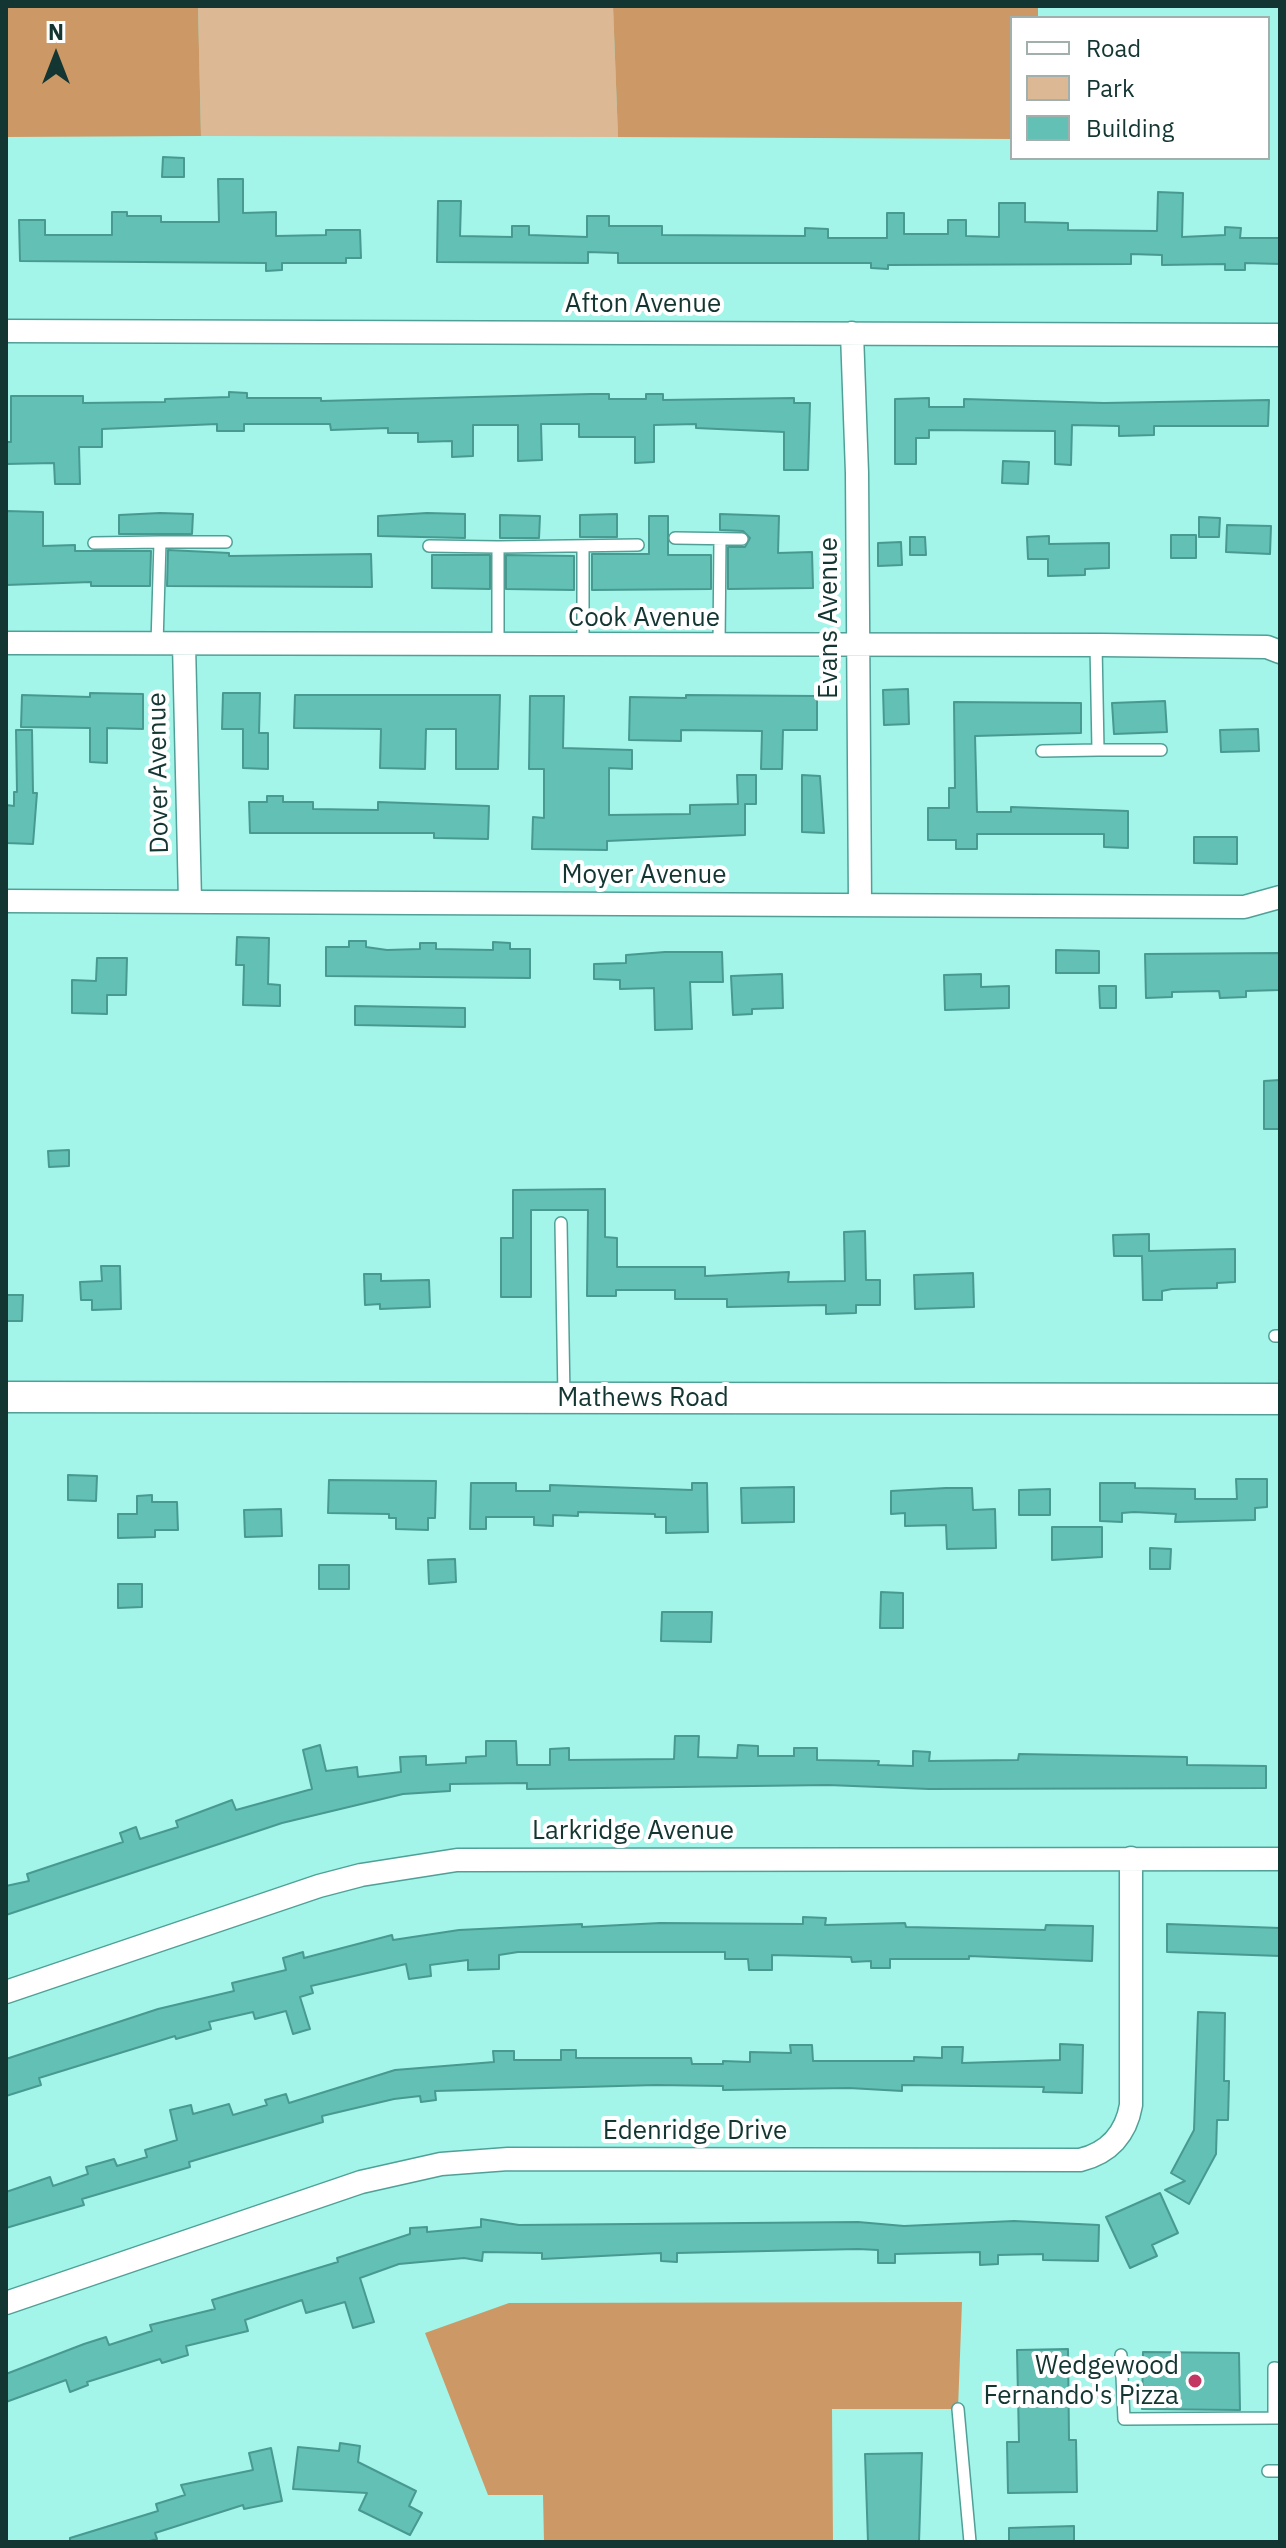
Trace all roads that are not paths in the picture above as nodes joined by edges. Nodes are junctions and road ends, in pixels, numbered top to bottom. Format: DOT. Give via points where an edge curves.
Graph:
graph roads {
  1 [pos="6,331"];
  2 [pos="852,333"];
  3 [pos="1280,335"];
  4 [pos="675,538"];
  5 [pos="720,539"];
  6 [pos="742,539"];
  7 [pos="160,542"];
  8 [pos="226,542"];
  9 [pos="94,543"];
  10 [pos="638,545"];
  11 [pos="429,546"];
  12 [pos="583,546"];
  13 [pos="498,547"];
  14 [pos="6,643"];
  15 [pos="157,644"];
  16 [pos="184,644"];
  17 [pos="498,645"];
  18 [pos="583,645"];
  19 [pos="1096,645"];
  20 [pos="719,646"];
  21 [pos="856,646"];
  22 [pos="1280,652"];
  23 [pos="1098,750"];
  24 [pos="1161,750"];
  25 [pos="1042,751"];
  26 [pos="1280,897"];
  27 [pos="6,901"];
  28 [pos="190,901"];
  29 [pos="860,903"];
  30 [pos="561,1223"];
  31 [pos="6,1397"];
  32 [pos="564,1398"];
  33 [pos="1280,1399"];
  34 [pos="1131,1858"];
  35 [pos="1280,1859"];
  36 [pos="6,1992"];
  37 [pos="6,2303"];
  38 [pos="1121,2355"];
  39 [pos="1280,2369"];
  40 [pos="958,2409"];
  41 [pos="1277,2418"];
  42 [pos="970,2542"];
  1 -- 2 [label="street, Afton Avenue"];
  2 -- 3 [label="street, Afton Avenue"];
  2 -- 21 [label="street, Evans Avenue"];
  4 -- 5 [label="lane"];
  5 -- 6 [label="lane"];
  5 -- 20 [label="lane"];
  7 -- 8 [label="lane"];
  7 -- 9 [label="lane"];
  7 -- 15 [label="lane"];
  10 -- 12 [label="lane"];
  11 -- 13 [label="lane"];
  12 -- 13 [label="lane"];
  12 -- 18 [label="lane"];
  13 -- 17 [label="lane"];
  14 -- 15 [label="street, Cook Avenue"];
  15 -- 16 [label="street, Cook Avenue"];
  16 -- 17 [label="street, Cook Avenue"];
  16 -- 28 [label="street, Dover Avenue"];
  17 -- 18 [label="street, Cook Avenue"];
  18 -- 20 [label="street, Cook Avenue"];
  19 -- 21 [label="street, Cook Avenue"];
  19 -- 22 [label="street, Cook Avenue" via="1267,647"];
  19 -- 23 [label="lane"];
  20 -- 21 [label="street, Cook Avenue"];
  21 -- 29 [label="street, Evans Avenue"];
  23 -- 24 [label="lane"];
  23 -- 25 [label="lane"];
  26 -- 29 [label="street, Moyer Avenue" via="1244,907"];
  27 -- 28 [label="street, Moyer Avenue"];
  28 -- 29 [label="street, Moyer Avenue"];
  30 -- 32 [label="lane"];
  31 -- 32 [label="street, Mathews Road"];
  32 -- 33 [label="street, Mathews Road"];
  34 -- 35 [label="street, Larkridge Avenue"];
  34 -- 36 [label="street, Larkridge Avenue" via="505,1858 415,1865 319,1886"];
  34 -- 37 [label="street, Edenridge Drive" via="1131,2105 1123,2132 1094,2156 508,2159 441,2164 361,2182"];
  38 -- 41 [label="lane" via="1124,2419"];
  39 -- 41 [label="lane" via="1274,2368"];
  40 -- 42 [label="lane"];
}
